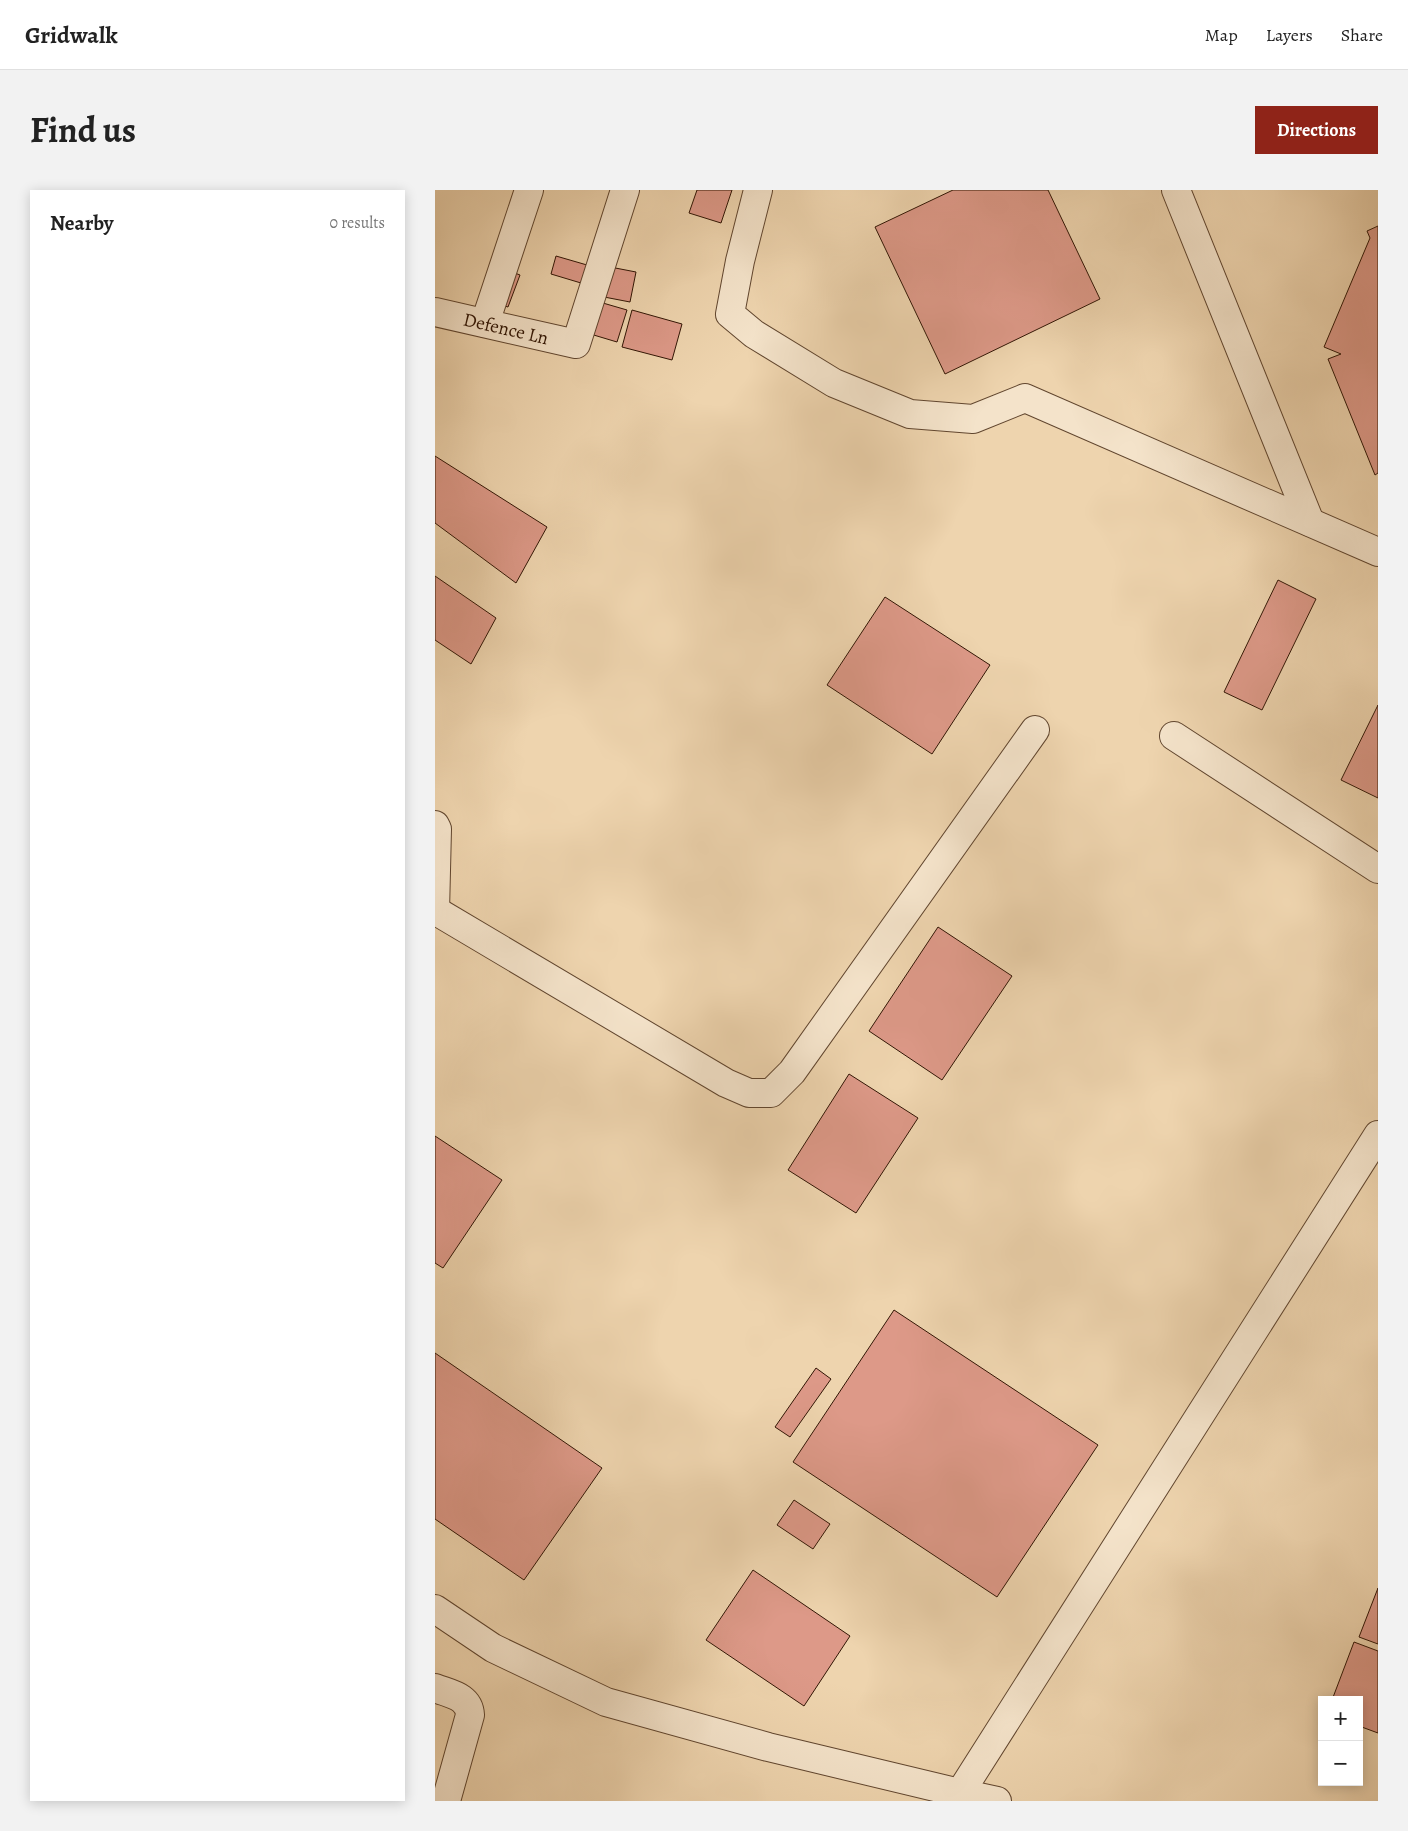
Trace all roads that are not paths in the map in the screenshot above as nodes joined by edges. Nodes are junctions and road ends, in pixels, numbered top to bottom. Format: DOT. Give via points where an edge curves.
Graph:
graph roads {
  1 [pos="529,190"];
  2 [pos="625,190"];
  3 [pos="758,190"];
  4 [pos="1177,190"];
  5 [pos="435,312"];
  6 [pos="485,323"];
  7 [pos="1311,522"];
  8 [pos="1378,552"];
  9 [pos="1035,730"];
  10 [pos="1174,736"];
  11 [pos="435,825"];
  12 [pos="1378,869"];
  13 [pos="435,911"];
  14 [pos="1378,1135"];
  15 [pos="435,1609"];
  16 [pos="435,1688"];
  17 [pos="959,1797"];
  18 [pos="446,1801"];
  19 [pos="997,1801"];
  1 -- 6 [label="street"];
  2 -- 6 [label="street, Defence Ln" via="576,344"];
  3 -- 7 [label="street" via="730,314 754,334 834,383 910,414 973,420 1025,398"];
  4 -- 7 [label="street"];
  5 -- 6 [label="street, Defence Ln"];
  7 -- 8 [label="street"];
  9 -- 13 [label="street" via="792,1072 771,1093 749,1093 726,1083"];
  10 -- 12 [label="street"];
  11 -- 13 [label="street"];
  14 -- 17 [label="street"];
  15 -- 17 [label="street" via="493,1648 606,1702"];
  16 -- 18 [label="street" via="460,1697 469,1707 470,1715"];
  17 -- 19 [label="street"];
}
